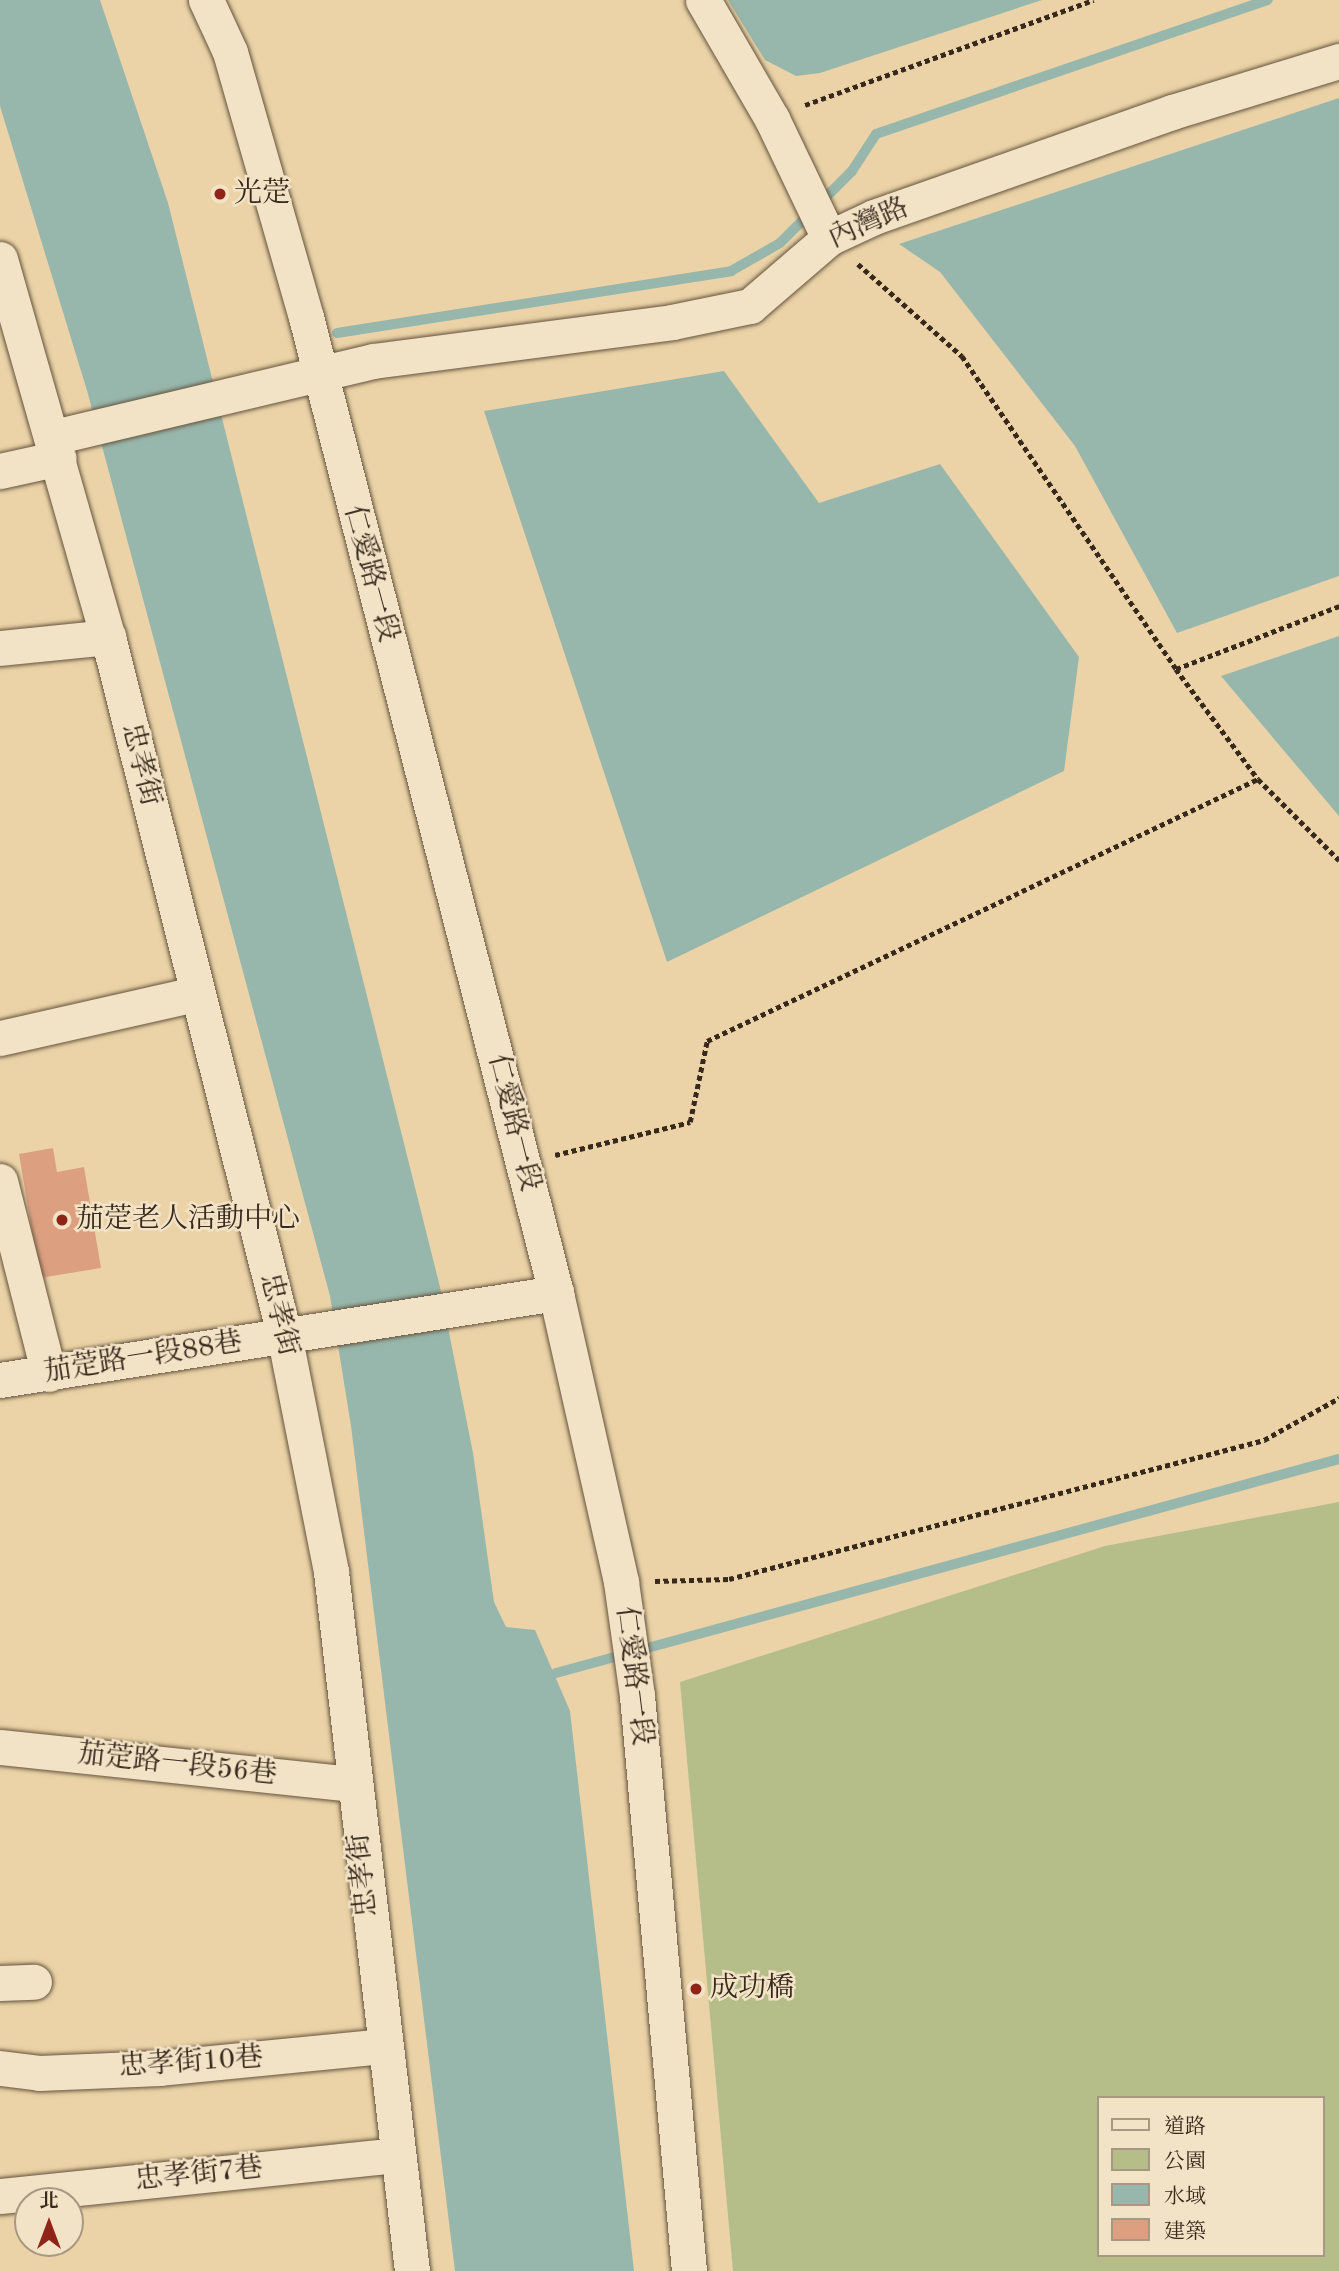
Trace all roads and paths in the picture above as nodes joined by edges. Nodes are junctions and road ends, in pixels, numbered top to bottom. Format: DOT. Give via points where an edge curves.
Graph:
graph roads {
  1 [pos="206,0"];
  2 [pos="703,0"];
  3 [pos="1094,0"];
  4 [pos="1339,61"];
  5 [pos="772,119"];
  6 [pos="829,238"];
  7 [pos="0,259"];
  8 [pos="319,372"];
  9 [pos="66,442"];
  10 [pos="0,471"];
  11 [pos="1339,606"];
  12 [pos="108,637"];
  13 [pos="0,648"];
  14 [pos="1177,669"];
  15 [pos="1258,779"];
  16 [pos="1339,860"];
  17 [pos="195,994"];
  18 [pos="0,1038"];
  19 [pos="523,1163"];
  20 [pos="0,1181"];
  21 [pos="556,1293"];
  22 [pos="284,1334"];
  23 [pos="49,1374"];
  24 [pos="0,1380"];
  25 [pos="1339,1398"];
  26 [pos="623,1596"];
  27 [pos="0,1746"];
  28 [pos="353,1784"];
  29 [pos="383,2046"];
  30 [pos="0,2068"];
  31 [pos="397,2155"];
  32 [pos="0,2196"];
  33 [pos="412,2271"];
  34 [pos="689,2271"];
  1 -- 8 [label="street, 仁愛路一段" via="230,52"];
  2 -- 5 [label="street"];
  3 -- 5 [label="path"];
  4 -- 6 [label="street, 內灣路" via="1172,112 874,217"];
  5 -- 6 [label="street"];
  6 -- 8 [label="street, 內灣路" via="750,306 672,322"];
  6 -- 14 [label="path" via="962,356"];
  7 -- 9 [label="street, 忠孝街"];
  8 -- 9 [label="street, 內灣路" via="221,395"];
  8 -- 19 [label="street, 仁愛路一段"];
  9 -- 10 [label="street, 內灣路"];
  9 -- 12 [label="street, 忠孝街"];
  11 -- 14 [label="path"];
  12 -- 13 [label="street"];
  12 -- 17 [label="street, 忠孝街"];
  14 -- 15 [label="path"];
  15 -- 16 [label="path"];
  15 -- 19 [label="path" via="707,1041 690,1122"];
  17 -- 18 [label="street"];
  17 -- 22 [label="street, 忠孝街"];
  19 -- 21 [label="street, 仁愛路一段"];
  20 -- 23 [label="street"];
  21 -- 22 [label="street, 茄萣路一段88巷"];
  21 -- 26 [label="street, 仁愛路一段"];
  22 -- 23 [label="street, 茄萣路一段88巷"];
  22 -- 28 [label="street, 忠孝街" via="331,1572"];
  23 -- 24 [label="street, 茄萣路一段88巷"];
  25 -- 26 [label="path" via="1264,1440 743,1576"];
  26 -- 34 [label="street, 仁愛路一段" via="637,1696"];
  27 -- 28 [label="street, 茄萣路一段56巷"];
  28 -- 29 [label="street, 忠孝街"];
  29 -- 30 [label="street, 忠孝街10巷" via="160,2068 39,2073"];
  29 -- 31 [label="street, 忠孝街"];
  31 -- 32 [label="street, 忠孝街7巷"];
  31 -- 33 [label="street, 忠孝街"];
}
